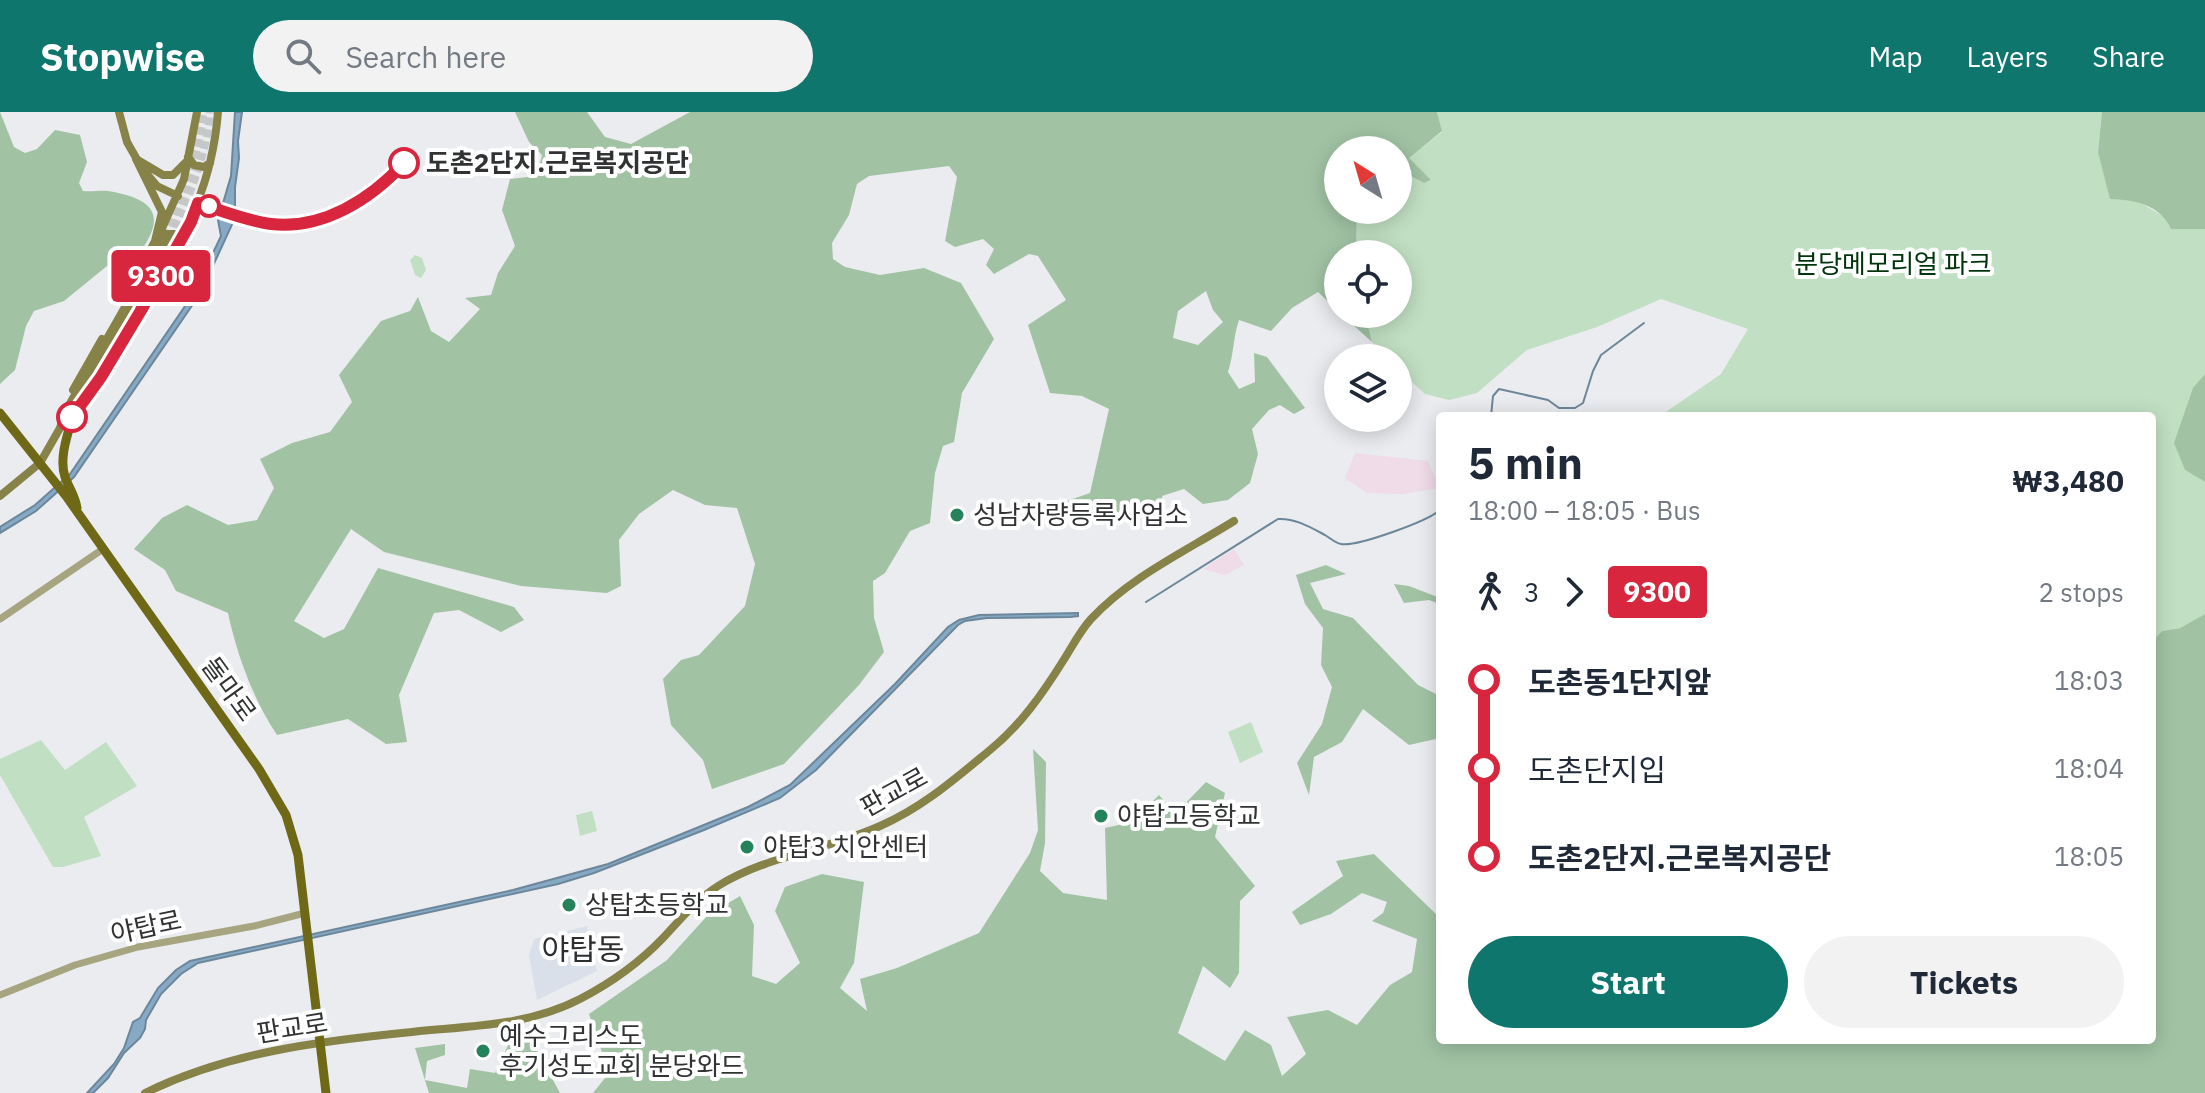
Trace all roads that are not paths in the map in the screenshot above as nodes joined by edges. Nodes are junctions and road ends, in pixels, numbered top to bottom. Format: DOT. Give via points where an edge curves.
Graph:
graph roads {
  1 [pos="119,112"];
  2 [pos="197,112"];
  3 [pos="218,112"];
  4 [pos="190,147"];
  5 [pos="188,157"];
  6 [pos="136,159"];
  7 [pos="210,163"];
  8 [pos="182,197"];
  9 [pos="169,238"];
  10 [pos="144,262"];
  11 [pos="0,413"];
  12 [pos="71,414"];
  13 [pos="40,463"];
  14 [pos="68,491"];
  15 [pos="0,496"];
  16 [pos="1234,521"];
  17 [pos="103,549"];
  18 [pos="0,619"];
  19 [pos="305,913"];
  20 [pos="0,995"];
  21 [pos="320,1043"];
  22 [pos="145,1093"];
  23 [pos="329,1093"];
  1 -- 6 [label="main road"];
  2 -- 4 [label="main road"];
  3 -- 7 [label="main road"];
  4 -- 5 [label="main road"];
  4 -- 6 [label="main road" via="185,163 173,175"];
  5 -- 7 [label="main road" via="199,167"];
  5 -- 8 [label="main road"];
  6 -- 8 [label="main road" via="157,186"];
  6 -- 10 [label="main road" via="162,212"];
  7 -- 9 [label="main road" via="191,222"];
  8 -- 9 [label="main road"];
  9 -- 10 [label="main road"];
  9 -- 12 [label="main road"];
  9 -- 12 [label="main road" via="101,377"];
  10 -- 12 [label="main road" via="82,369"];
  11 -- 13 [label="main road"];
  12 -- 13 [label="main road"];
  12 -- 14 [label="main road" via="64,474"];
  13 -- 14 [label="main road"];
  13 -- 15 [label="main road"];
  14 -- 17 [label="main road, 돌마로"];
  16 -- 21 [label="main road, 판교로" via="1111,601 1085,627 1005,737 901,817 756,867 718,886 638,961 569,1004 496,1025"];
  17 -- 18 [label="street"];
  17 -- 19 [label="main road, 돌마로" via="276,794 298,855"];
  19 -- 20 [label="street, 야탑로" via="138,947"];
  19 -- 21 [label="main road, 돌마로"];
  21 -- 22 [label="main road, 판교로" via="218,1063"];
  21 -- 23 [label="main road"];
}
